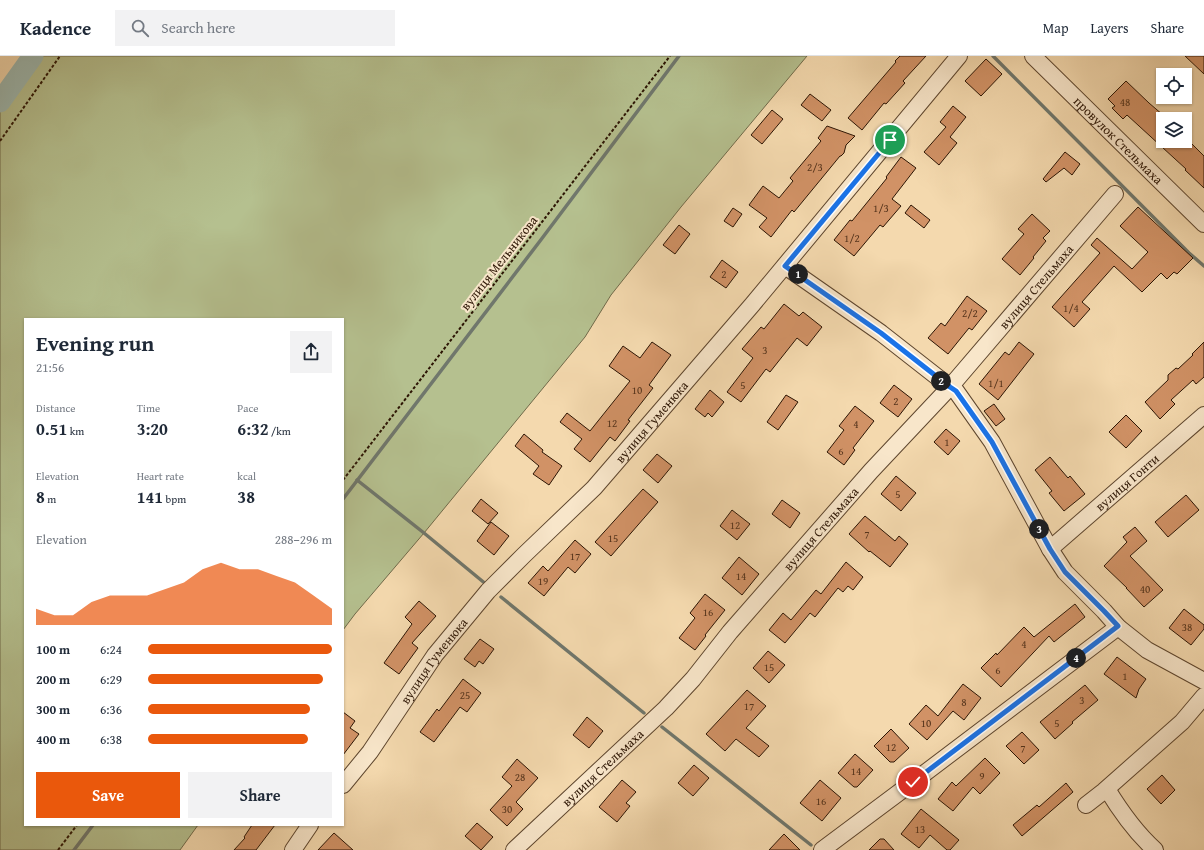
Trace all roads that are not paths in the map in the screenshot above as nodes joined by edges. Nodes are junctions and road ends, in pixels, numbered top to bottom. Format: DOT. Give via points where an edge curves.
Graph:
graph roads {
  1 [pos="959,56"];
  2 [pos="1033,56"];
  3 [pos="1115,194"];
  4 [pos="1204,224"];
  5 [pos="785,266"];
  6 [pos="950,387"];
  7 [pos="1204,415"];
  8 [pos="1050,549"];
  9 [pos="1118,626"];
  10 [pos="1204,681"];
  11 [pos="1204,696"];
  12 [pos="344,784"];
  13 [pos="1107,789"];
  14 [pos="1086,806"];
  15 [pos="309,826"];
  16 [pos="293,850"];
  17 [pos="514,850"];
  18 [pos="822,850"];
  19 [pos="1155,850"];
  1 -- 5 [label="street, вулиця Гуменюка"];
  2 -- 4 [label="street, провулок Стельмаха"];
  3 -- 6 [label="street, вулиця Стельмаха"];
  5 -- 6 [label="street" via="881,333"];
  5 -- 12 [label="street, вулиця Гуменюка" via="594,488 488,591 436,655 370,752"];
  6 -- 8 [label="street" via="956,391 992,442"];
  6 -- 17 [label="street, вулиця Стельмаха" via="870,470 666,708"];
  7 -- 8 [label="street, вулиця Гонти"];
  8 -- 9 [label="street" via="1065,572"];
  9 -- 10 [label="street" via="1147,650"];
  9 -- 18 [label="street"];
  11 -- 13 [label="street" via="1182,722"];
  13 -- 14 [label="street"];
  13 -- 19 [label="street" via="1126,818"];
  15 -- 16 [label="street"];
}
